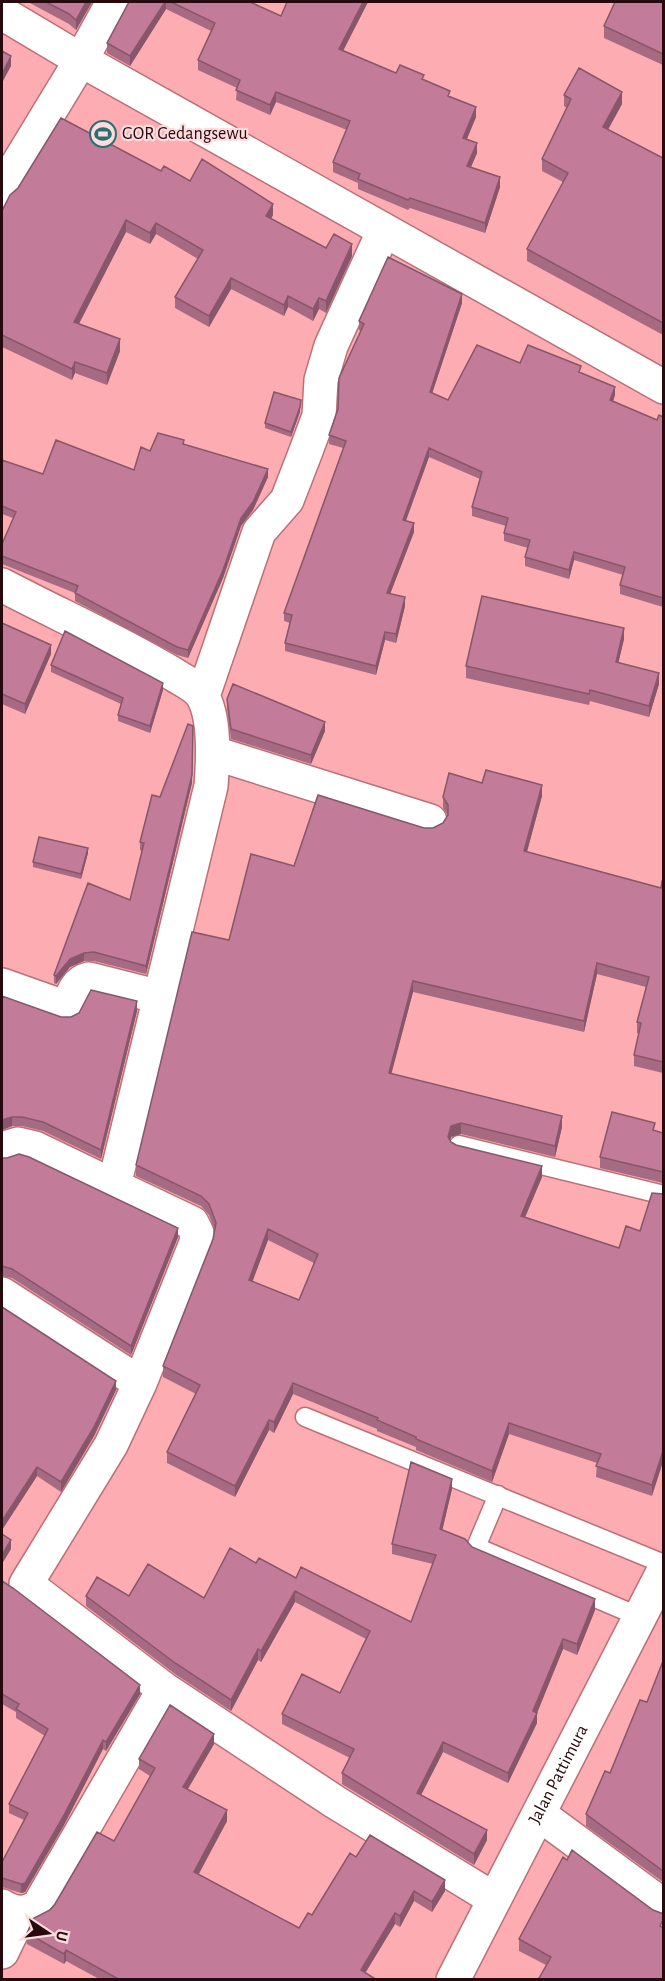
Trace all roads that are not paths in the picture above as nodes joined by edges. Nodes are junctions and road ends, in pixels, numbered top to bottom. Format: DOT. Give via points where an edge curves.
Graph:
graph roads {
  1 [pos="113,2"];
  2 [pos="2,13"];
  3 [pos="81,60"];
  4 [pos="2,190"];
  5 [pos="384,230"];
  6 [pos="663,387"];
  7 [pos="2,585"];
  8 [pos="203,696"];
  9 [pos="214,753"];
  10 [pos="430,821"];
  11 [pos="2,985"];
  12 [pos="160,997"];
  13 [pos="459,1145"];
  14 [pos="2,1149"];
  15 [pos="114,1186"];
  16 [pos="663,1196"];
  17 [pos="2,1294"];
  18 [pos="140,1383"];
  19 [pos="304,1417"];
  20 [pos="498,1495"];
  21 [pos="663,1564"];
  22 [pos="663,1570"];
  23 [pos="14,1583"];
  24 [pos="640,1617"];
  25 [pos="164,1689"];
  26 [pos="539,1814"];
  27 [pos="494,1899"];
  28 [pos="663,1906"];
  29 [pos="11,1910"];
  30 [pos="2,1952"];
  31 [pos="453,1980"];
  1 -- 3 [label="main road"];
  2 -- 3 [label="main road"];
  3 -- 4 [label="main road"];
  3 -- 5 [label="main road"];
  5 -- 6 [label="main road"];
  5 -- 8 [label="main road" via="331,346 321,380 319,416 286,500 259,532"];
  7 -- 8 [label="main road" via="158,665"];
  8 -- 9 [label="main road"];
  9 -- 10 [label="main road"];
  9 -- 12 [label="main road" via="211,786"];
  11 -- 12 [label="main road" via="67,1008 77,985 89,979"];
  12 -- 15 [label="main road"];
  13 -- 16 [label="lane"];
  14 -- 15 [label="main road" via="18,1144 35,1148"];
  15 -- 18 [label="main road" via="182,1217 192,1223 197,1233"];
  17 -- 18 [label="main road"];
  18 -- 23 [label="main road" via="111,1445"];
  19 -- 20 [label="lane"];
  20 -- 21 [label="lane"];
  20 -- 24 [label="lane" via="476,1546"];
  22 -- 24 [label="main road, Jalan Pattimura"];
  23 -- 25 [label="main road"];
  24 -- 26 [label="main road, Jalan Pattimura"];
  25 -- 27 [label="main road" via="334,1802"];
  25 -- 29 [label="main road" via="39,1905 32,1911"];
  26 -- 27 [label="main road, Jalan Pattimura"];
  26 -- 28 [label="main road"];
  27 -- 31 [label="main road, Jalan Pattimura"];
  29 -- 30 [label="main road"];
}
